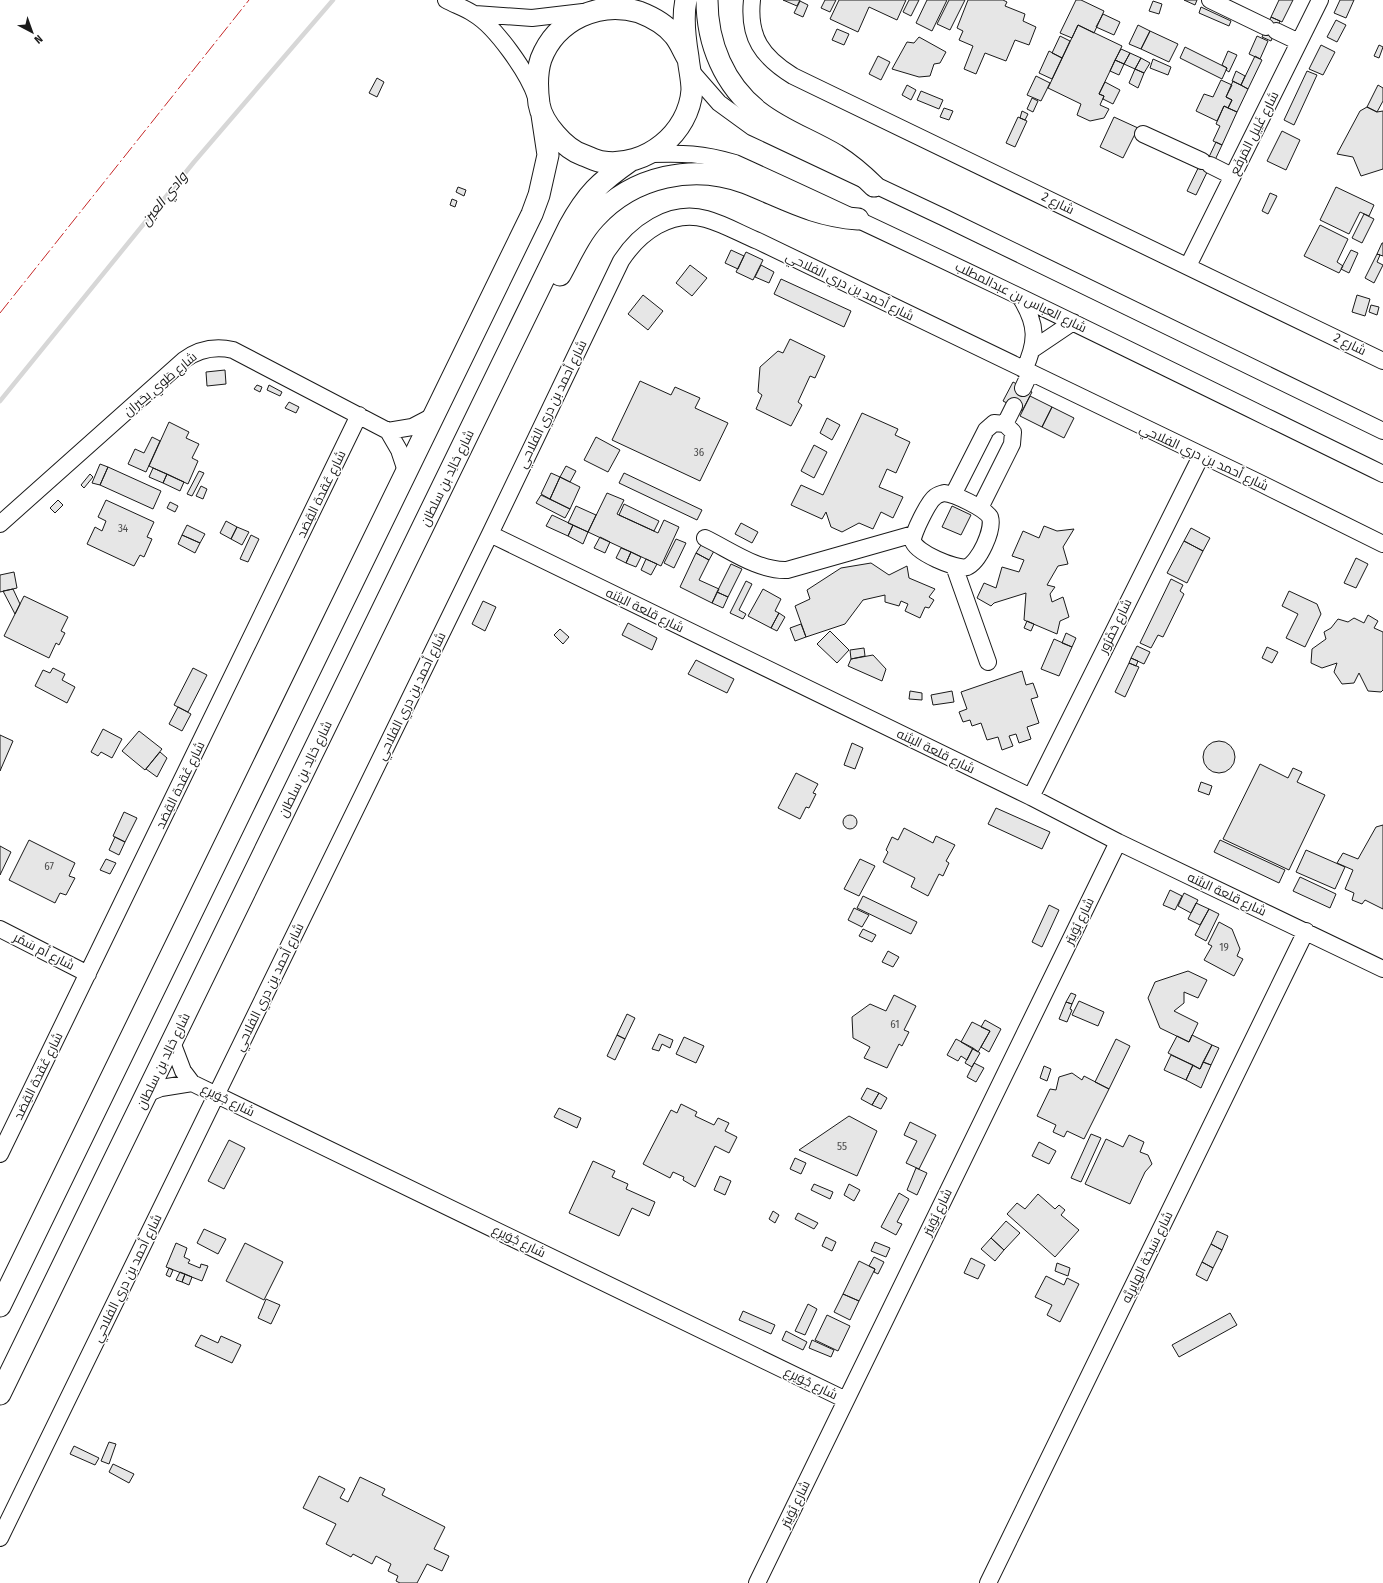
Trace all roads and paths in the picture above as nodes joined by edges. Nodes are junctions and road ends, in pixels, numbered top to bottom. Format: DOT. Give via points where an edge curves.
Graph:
graph roads {
  1 [pos="686,0"];
  2 [pos="707,0"];
  3 [pos="752,0"];
  4 [pos="1210,0"];
  5 [pos="1320,0"];
  6 [pos="451,1"];
  7 [pos="601,7"];
  8 [pos="475,14"];
  9 [pos="1299,42"];
  10 [pos="689,65"];
  11 [pos="541,111"];
  12 [pos="1143,134"];
  13 [pos="640,157"];
  14 [pos="1232,176"];
  15 [pos="874,186"];
  16 [pos="858,219"];
  17 [pos="1188,266"];
  18 [pos="1020,297"];
  19 [pos="1073,322"];
  20 [pos="1033,349"];
  21 [pos="1383,361"];
  22 [pos="503,362"];
  23 [pos="1027,372"];
  24 [pos="1023,388"];
  25 [pos="1014,406"];
  26 [pos="359,415"];
  27 [pos="433,416"];
  28 [pos="1005,424"];
  29 [pos="388,431"];
  30 [pos="1383,431"];
  31 [pos="1201,456"];
  32 [pos="406,471"];
  33 [pos="1383,474"];
  34 [pos="953,495"];
  35 [pos="980,508"];
  36 [pos="0,524"];
  37 [pos="490,534"];
  38 [pos="914,534"];
  39 [pos="705,538"];
  40 [pos="1383,544"];
  41 [pos="954,566"];
  42 [pos="988,662"];
  43 [pos="1031,798"];
  44 [pos="1118,842"];
  45 [pos="0,929"];
  46 [pos="1306,931"];
  47 [pos="1383,969"];
  48 [pos="88,974"];
  49 [pos="172,1042"];
  50 [pos="192,1083"];
  51 [pos="146,1094"];
  52 [pos="216,1094"];
  53 [pos="0,1154"];
  54 [pos="0,1306"];
  55 [pos="0,1394"];
  56 [pos="846,1400"];
  57 [pos="0,1538"];
  58 [pos="757,1583"];
  59 [pos="988,1583"];
  1 -- 10 [label="main road" via="685,33"];
  2 -- 15 [label="main road" via="710,37 728,78 742,96 759,112 848,164"];
  3 -- 17 [label="street, شارع 2" via="751,27 766,56 778,67"];
  4 -- 9 [label="street"];
  5 -- 9 [label="street, شارع غَلِيل المَرفَع"];
  6 -- 8 [label="street"];
  7 -- 8 [label="street" via="532,18"];
  7 -- 10 [label="main road" via="627,8 653,17 674,35"];
  7 -- 11 [label="main road" via="568,23 551,39 541,60 536,83"];
  8 -- 11 [label="street" via="513,56 533,89"];
  9 -- 14 [label="street, شارع غَلِيل المَرفَع"];
  10 -- 13 [label="main road, شارع خالِد بن سلطان" via="692,91 679,128 666,143"];
  10 -- 15 [label="street" via="719,103 752,127"];
  11 -- 13 [label="main road" via="557,137 578,154 604,162"];
  11 -- 27 [label="main road" via="548,155 539,195"];
  12 -- 14 [label="street"];
  13 -- 16 [label="street, شارع العباس بن عبدالمطلب" via="693,153 728,161"];
  13 -- 22 [label="main road, شارع خالِد بن سلطان" via="595,188 580,206"];
  14 -- 17 [label="street, شارع غَلِيل المَرفَع"];
  15 -- 30 [label="street"];
  16 -- 18 [label="street, شارع العباس بن عبدالمطلب"];
  16 -- 22 [label="main road" via="822,214 726,177 686,174 646,183 622,196 596,217 583,233 532,323"];
  17 -- 21 [label="street, شارع 2"];
  18 -- 19 [label="street, شارع العباس بن عبدالمطلب"];
  18 -- 20 [label="street" via="1032,322"];
  19 -- 20 [label="street"];
  19 -- 33 [label="street, شارع العباس بن عبدالمطلب"];
  20 -- 23 [label="street"];
  22 -- 49 [label="main road, شارع خالِد بن سلطان"];
  23 -- 24 [label="street"];
  23 -- 31 [label="street, شارع أحمد بن دري الفلاحي"];
  23 -- 37 [label="street, شارع أحمد بن دري الفلاحي" via="758,241 706,219 689,217 672,220 656,225 642,235 621,261"];
  25 -- 28 [label="street"];
  26 -- 29 [label="street, شارع طَوي بحَيران"];
  26 -- 36 [label="street, شارع طَوي بحَيران" via="233,350 203,349 184,360"];
  26 -- 48 [label="street, شارع عُقدة القِصَد"];
  27 -- 29 [label="street" via="412,427"];
  27 -- 32 [label="main road"];
  28 -- 34 [label="street" via="994,423 986,430"];
  28 -- 35 [label="street" via="1013,432 1012,444"];
  29 -- 32 [label="street" via="399,450"];
  31 -- 40 [label="street, شارع أحمد بن دري الفلاحي"];
  31 -- 43 [label="street, شارع حَمْرُور"];
  32 -- 54 [label="main road"];
  34 -- 35 [label="street"];
  34 -- 38 [label="street" via="944,493 935,497"];
  35 -- 41 [label="street" via="990,517 991,530 974,563 967,568"];
  37 -- 43 [label="street, شارع قلعة البثنه"];
  37 -- 52 [label="street, شارع أحمد بن دري الفلاحي"];
  38 -- 39 [label="street" via="786,570 759,564"];
  38 -- 41 [label="street" via="913,542 920,550"];
  41 -- 42 [label="street"];
  43 -- 44 [label="street, شارع قلعة البثنه"];
  44 -- 46 [label="street, شارع قلعة البثنه"];
  44 -- 56 [label="street, شارع بُوَيتِر"];
  45 -- 48 [label="street, شارع أم سَمُر"];
  46 -- 47 [label="street, شارع قلعة البثنه"];
  46 -- 59 [label="street, شارع سَبخة الهايرِيَّه"];
  48 -- 53 [label="street, شارع عُقدة القِصَد"];
  49 -- 50 [label="street, شارع جُوَيرِع" via="183,1071"];
  49 -- 51 [label="main road, شارع خالِد بن سلطان"];
  50 -- 51 [label="street, شارع جُوَيرِع" via="161,1088"];
  50 -- 52 [label="street, شارع جُوَيرِع"];
  51 -- 55 [label="main road, شارع خالِد بن سلطان"];
  52 -- 56 [label="street, شارع جُوَيرِع"];
  52 -- 57 [label="street, شارع أحمد بن دري الفلاحي"];
  56 -- 58 [label="street, شارع بُوَيتِر"];
}
